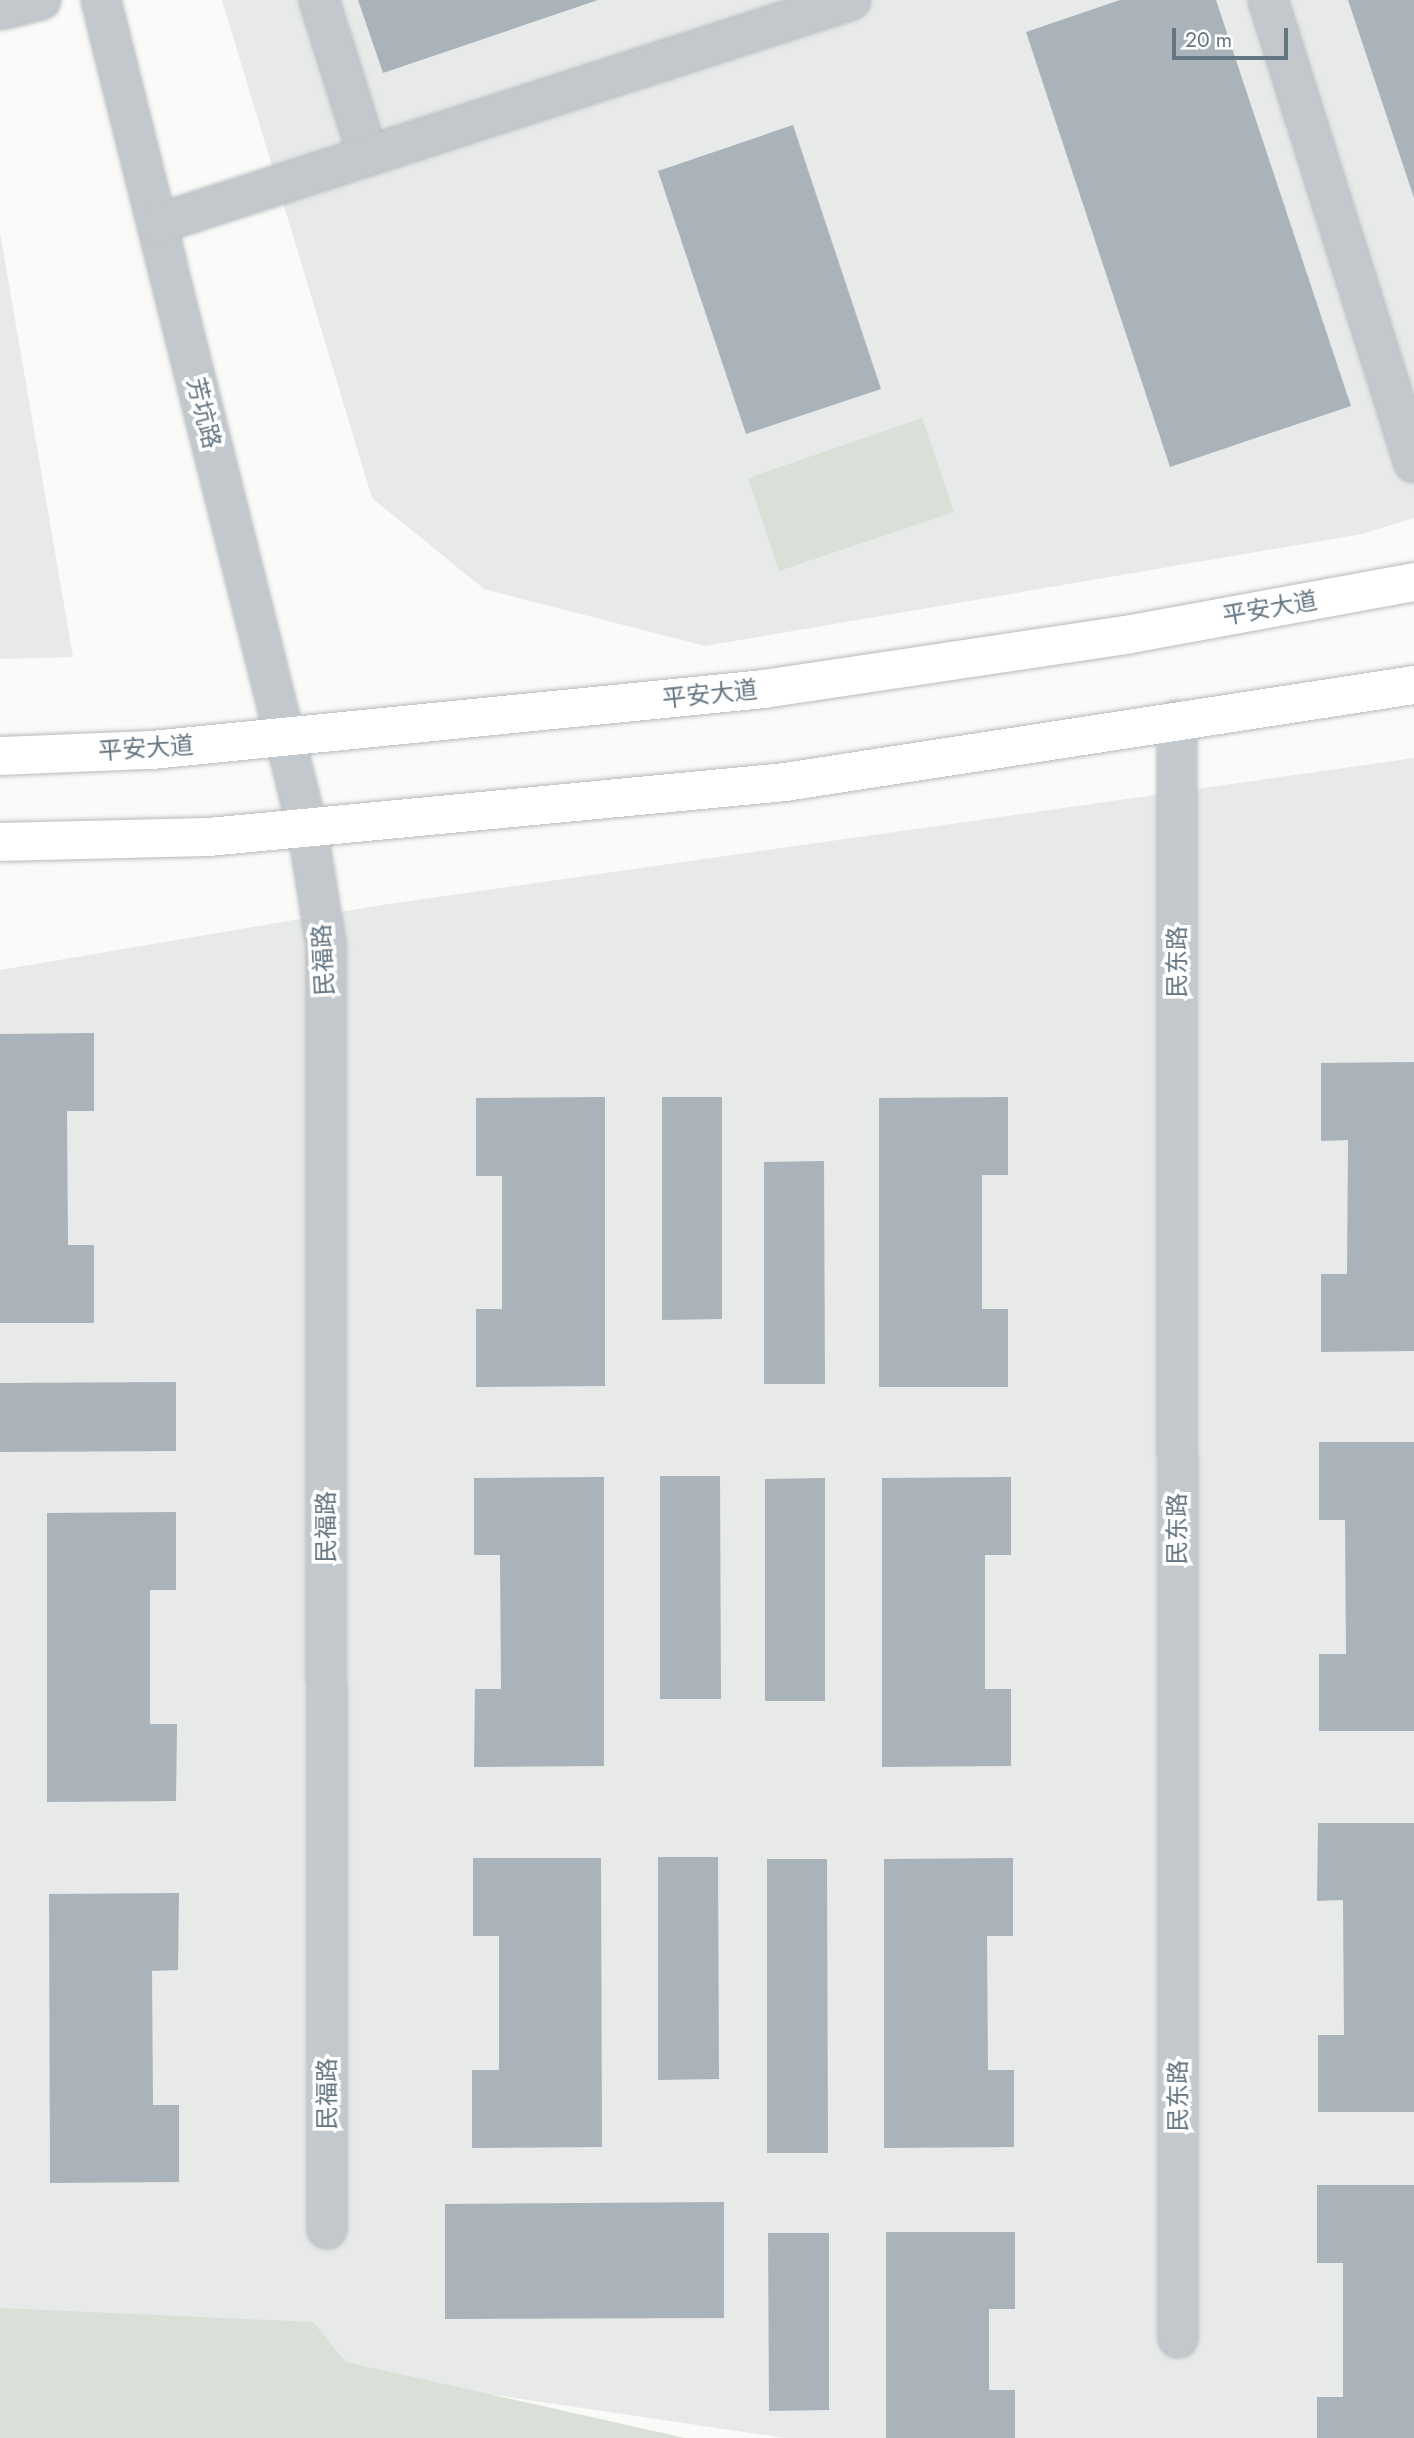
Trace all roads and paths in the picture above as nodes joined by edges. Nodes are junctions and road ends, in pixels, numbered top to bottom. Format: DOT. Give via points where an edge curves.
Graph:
graph roads {
  1 [pos="41,0"];
  2 [pos="101,0"];
  3 [pos="319,0"];
  4 [pos="851,0"];
  5 [pos="1268,0"];
  6 [pos="0,9"];
  7 [pos="368,155"];
  8 [pos="156,224"];
  9 [pos="1414,462"];
  10 [pos="1414,582"];
  11 [pos="1414,685"];
  12 [pos="1177,720"];
  13 [pos="284,735"];
  14 [pos="0,756"];
  15 [pos="307,826"];
  16 [pos="0,842"];
  17 [pos="327,2229"];
  18 [pos="1178,2338"];
  1 -- 6 [label="street"];
  2 -- 8 [label="street, 芳坑路"];
  3 -- 7 [label="street"];
  4 -- 7 [label="street"];
  5 -- 9 [label="street"];
  7 -- 8 [label="street"];
  8 -- 13 [label="street, 芳坑路"];
  10 -- 13 [label="main road, 平安大道" via="1126,635 764,688"];
  11 -- 12 [label="main road"];
  12 -- 15 [label="main road" via="785,782"];
  12 -- 18 [label="street, 民东路"];
  13 -- 14 [label="main road, 平安大道"];
  13 -- 15 [label="street, 芳坑路"];
  15 -- 16 [label="main road" via="209,837"];
  15 -- 17 [label="street, 民福路" via="326,945"];
}
